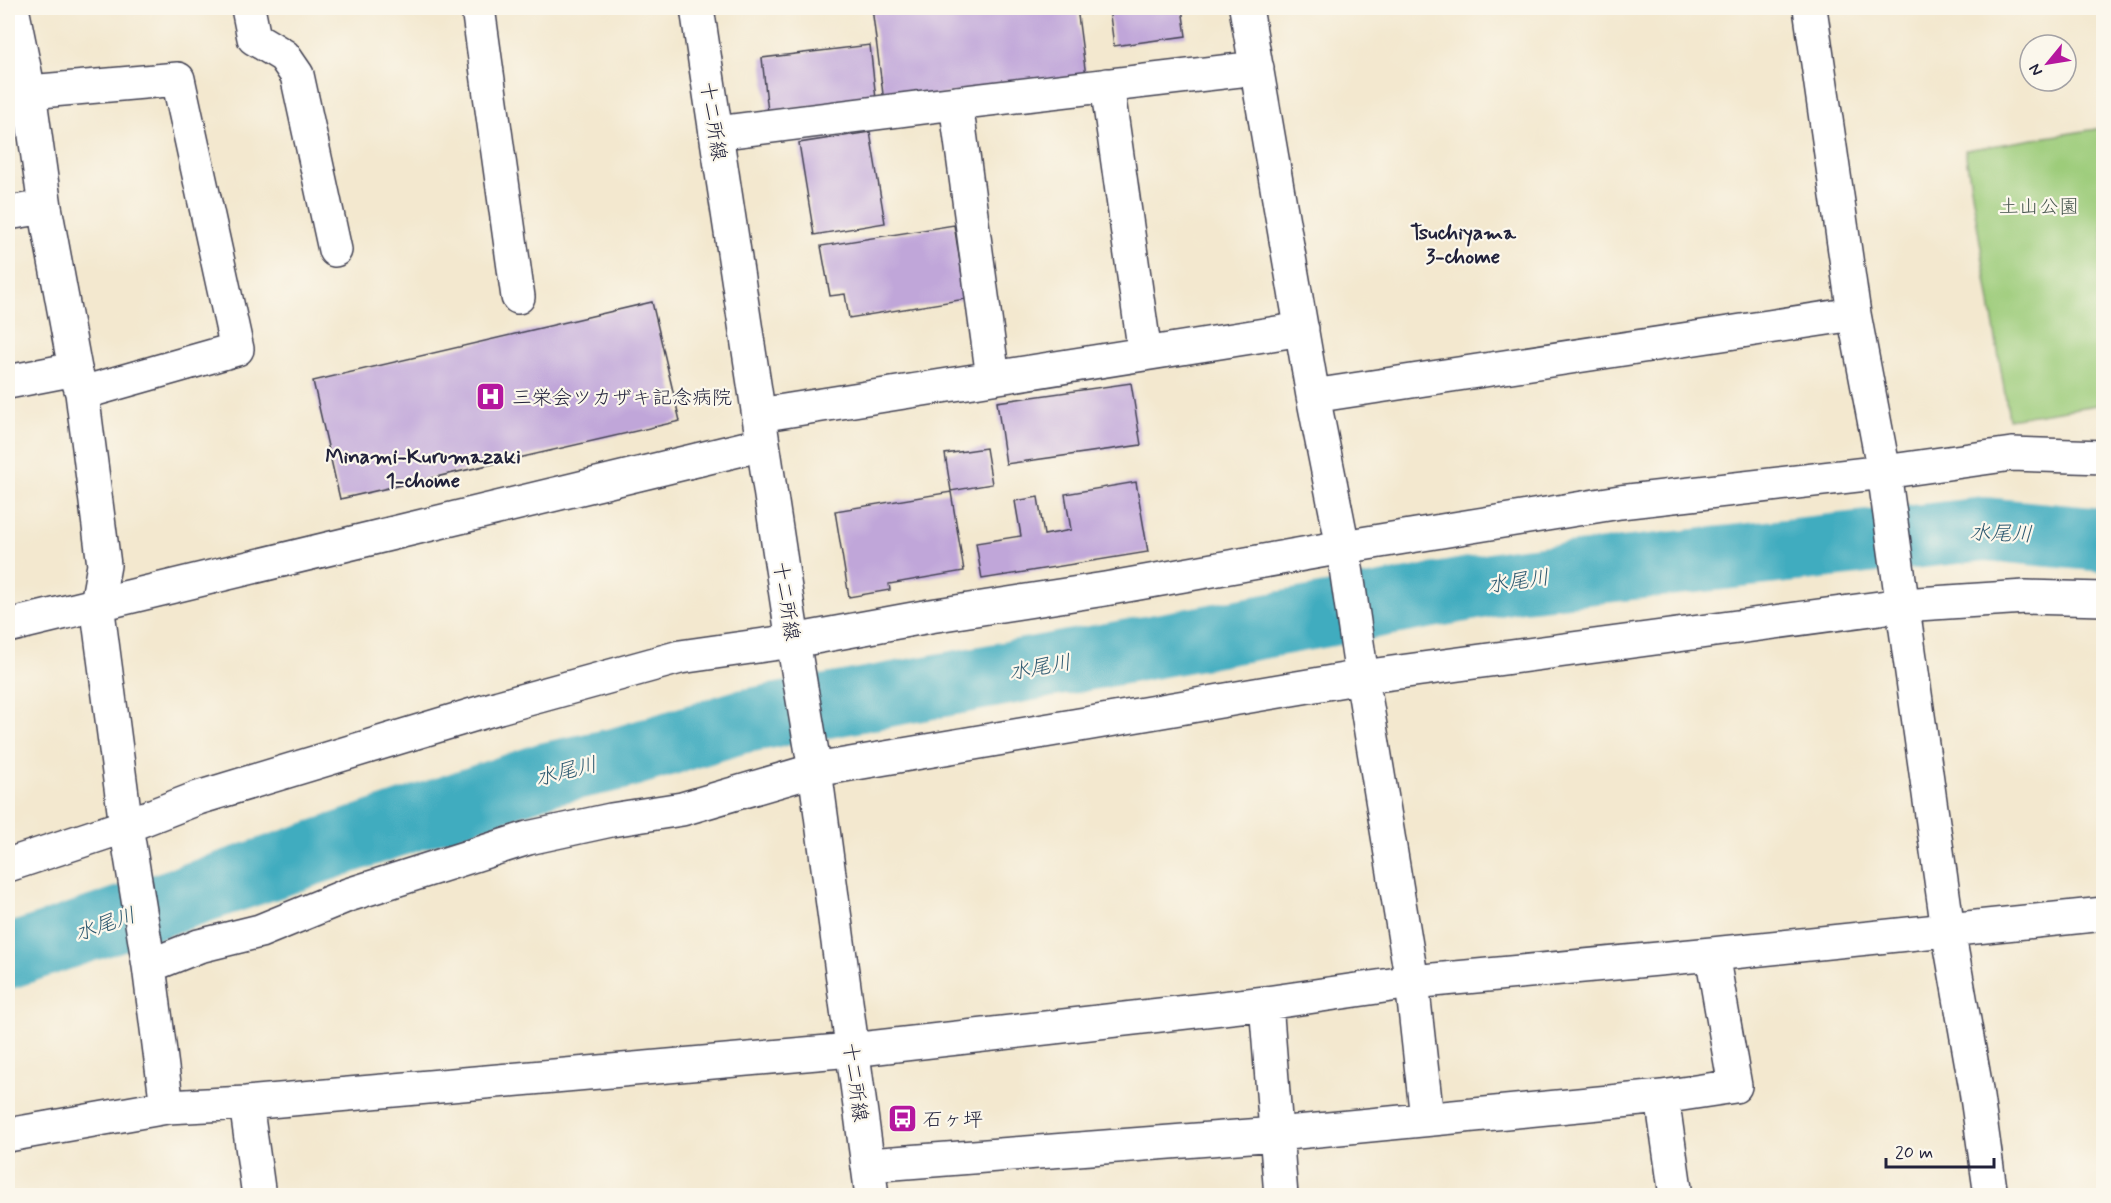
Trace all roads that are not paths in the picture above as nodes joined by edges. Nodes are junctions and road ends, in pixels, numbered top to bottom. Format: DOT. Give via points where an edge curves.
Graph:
graph roads {
  1 [pos="12,8"];
  2 [pos="248,8"];
  3 [pos="478,8"];
  4 [pos="697,8"];
  5 [pos="1246,8"];
  6 [pos="1810,8"];
  7 [pos="1257,68"];
  8 [pos="1107,85"];
  9 [pos="29,93"];
  10 [pos="956,103"];
  11 [pos="716,134"];
  12 [pos="45,207"];
  13 [pos="8,213"];
  14 [pos="335,250"];
  15 [pos="518,297"];
  16 [pos="1854,314"];
  17 [pos="1302,329"];
  18 [pos="1145,354"];
  19 [pos="993,378"];
  20 [pos="78,381"];
  21 [pos="8,382"];
  22 [pos="1313,396"];
  23 [pos="761,430"];
  24 [pos="2103,457"];
  25 [pos="1884,472"];
  26 [pos="1343,547"];
  27 [pos="2103,599"];
  28 [pos="98,603"];
  29 [pos="1902,605"];
  30 [pos="8,626"];
  31 [pos="793,641"];
  32 [pos="1362,677"];
  33 [pos="815,770"];
  34 [pos="126,826"];
  35 [pos="8,865"];
  36 [pos="2103,914"];
  37 [pos="1948,930"];
  38 [pos="1712,954"];
  39 [pos="149,966"];
  40 [pos="1412,982"];
  41 [pos="1266,1003"];
  42 [pos="851,1050"];
  43 [pos="1662,1097"];
  44 [pos="246,1103"];
  45 [pos="167,1107"];
  46 [pos="1427,1119"];
  47 [pos="1276,1134"];
  48 [pos="8,1135"];
  49 [pos="870,1180"];
  50 [pos="259,1196"];
  51 [pos="1281,1196"];
  52 [pos="1676,1196"];
  53 [pos="1991,1196"];
  1 -- 9 [label="street"];
  2 -- 14 [label="street" via="254,38 284,56 297,75"];
  3 -- 15 [label="street"];
  4 -- 11 [label="street, 十二所線"];
  5 -- 7 [label="street"];
  6 -- 16 [label="street"];
  7 -- 8 [label="street"];
  7 -- 17 [label="street"];
  8 -- 10 [label="street"];
  8 -- 18 [label="street"];
  9 -- 12 [label="street"];
  9 -- 20 [label="street" via="178,79 237,349"];
  10 -- 11 [label="street"];
  10 -- 19 [label="street"];
  11 -- 23 [label="street, 十二所線"];
  12 -- 13 [label="street"];
  12 -- 20 [label="street"];
  16 -- 22 [label="street"];
  16 -- 25 [label="street"];
  17 -- 18 [label="street"];
  17 -- 22 [label="street"];
  18 -- 19 [label="street"];
  19 -- 23 [label="street"];
  20 -- 21 [label="street"];
  20 -- 28 [label="street" via="105,565"];
  22 -- 26 [label="street"];
  23 -- 28 [label="street"];
  23 -- 31 [label="street, 十二所線"];
  24 -- 25 [label="street" via="2012,454"];
  25 -- 26 [label="street" via="1620,502"];
  25 -- 29 [label="street"];
  26 -- 31 [label="street"];
  26 -- 32 [label="street"];
  27 -- 29 [label="street" via="2025,597"];
  28 -- 30 [label="street"];
  28 -- 34 [label="street"];
  29 -- 32 [label="street"];
  29 -- 37 [label="street"];
  31 -- 33 [label="street, 十二所線"];
  31 -- 34 [label="street" via="680,657 499,707 209,795"];
  32 -- 33 [label="street"];
  32 -- 40 [label="street"];
  33 -- 39 [label="street" via="682,809 528,838"];
  33 -- 42 [label="street, 十二所線"];
  34 -- 35 [label="street"];
  34 -- 39 [label="street"];
  36 -- 37 [label="street"];
  37 -- 38 [label="street"];
  37 -- 53 [label="street"];
  38 -- 40 [label="street"];
  38 -- 43 [label="street" via="1735,1086"];
  39 -- 45 [label="street"];
  40 -- 41 [label="street"];
  40 -- 46 [label="street"];
  41 -- 42 [label="street"];
  41 -- 47 [label="street"];
  42 -- 44 [label="street"];
  42 -- 49 [label="street, 十二所線"];
  43 -- 46 [label="street"];
  43 -- 52 [label="street"];
  44 -- 45 [label="street"];
  44 -- 50 [label="street"];
  45 -- 48 [label="street"];
  46 -- 47 [label="street"];
  47 -- 49 [label="street"];
  47 -- 51 [label="street"];
}
